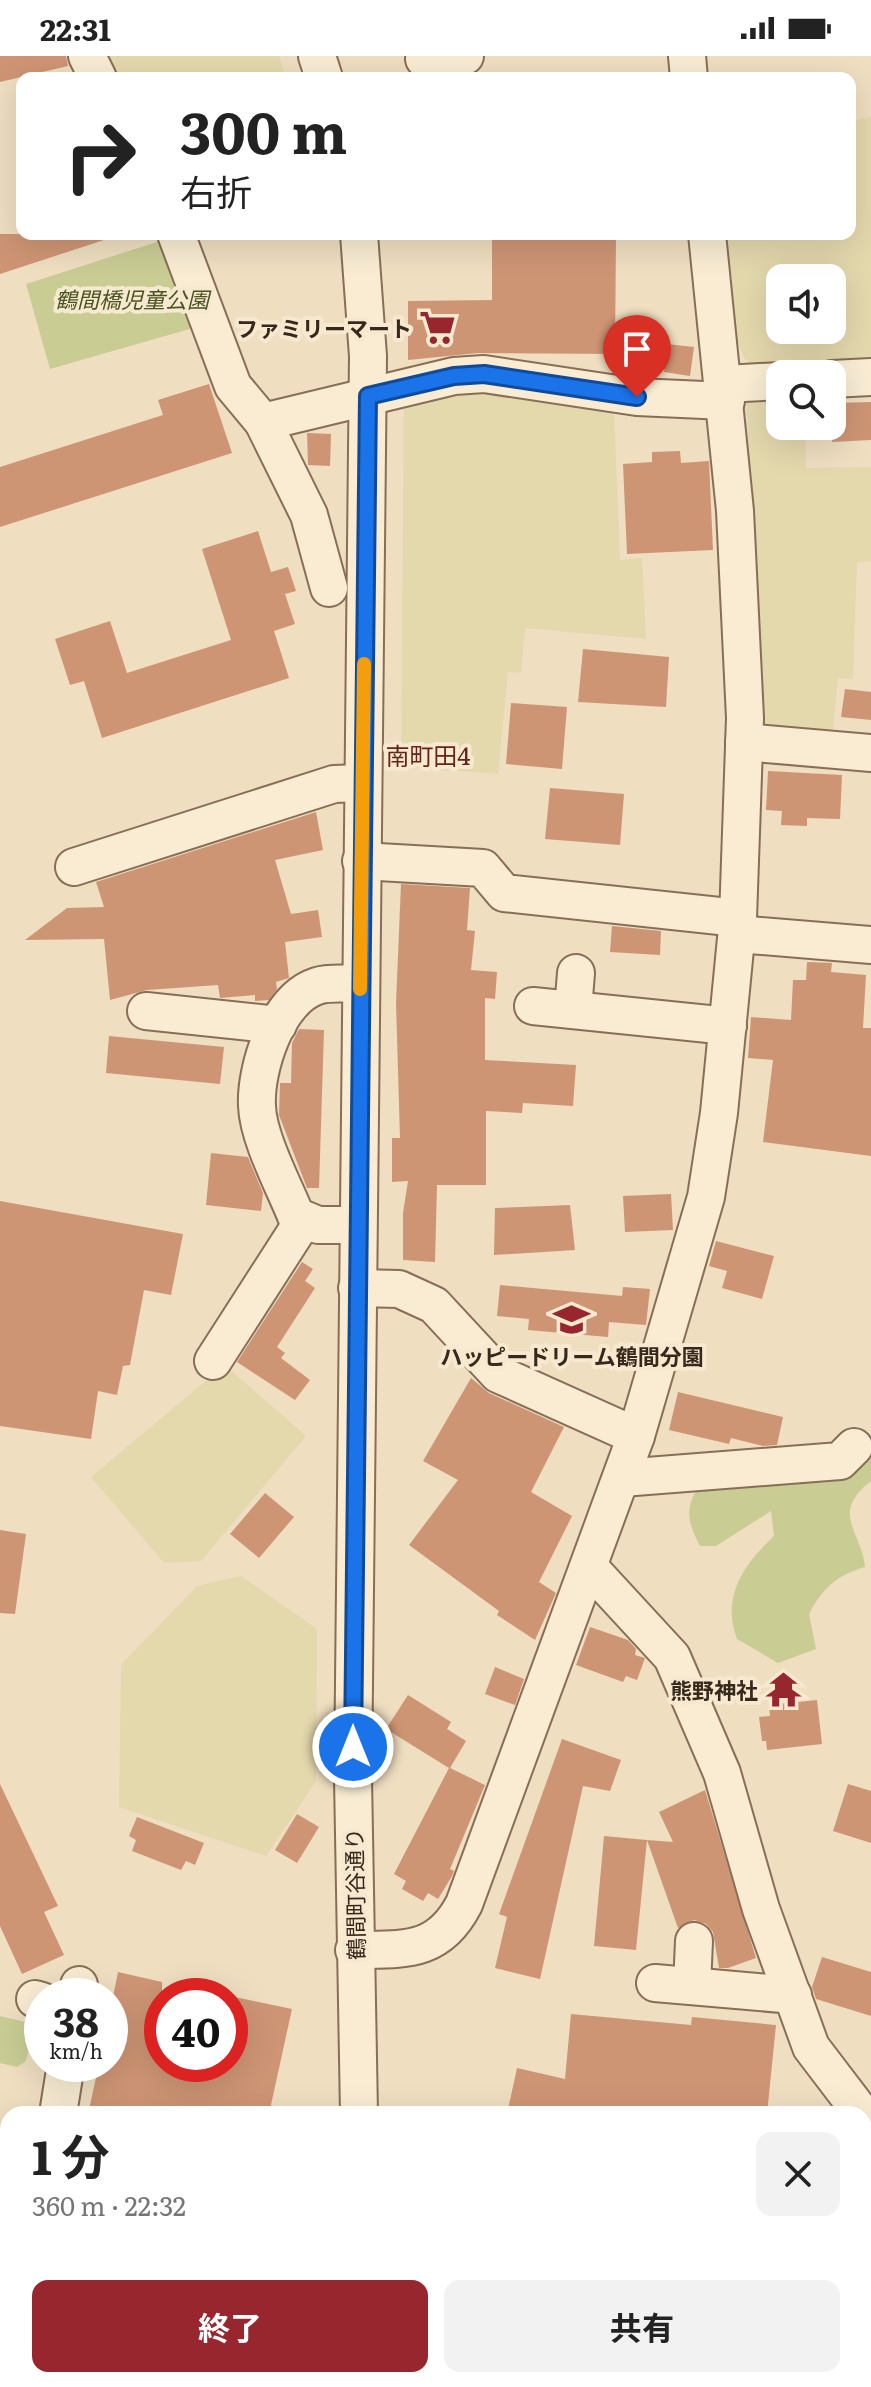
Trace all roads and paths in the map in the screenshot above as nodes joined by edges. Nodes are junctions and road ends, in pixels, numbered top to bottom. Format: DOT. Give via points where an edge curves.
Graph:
graph roads {
  1 [pos="465,56"];
  2 [pos="424,59"];
  3 [pos="178,240"];
  4 [pos="360,240"];
  5 [pos="708,240"];
  6 [pos="871,377"];
  7 [pos="846,378"];
  8 [pos="766,384"];
  9 [pos="725,392"];
  10 [pos="368,396"];
  11 [pos="263,422"];
  12 [pos="329,588"];
  13 [pos="744,742"];
  14 [pos="871,753"];
  15 [pos="362,783"];
  16 [pos="361,861"];
  17 [pos="74,867"];
  18 [pos="737,926"];
  19 [pos="871,945"];
  20 [pos="576,973"];
  21 [pos="360,984"];
  22 [pos="533,1006"];
  23 [pos="573,1010"];
  24 [pos="146,1011"];
  25 [pos="278,1025"];
  26 [pos="728,1026"];
  27 [pos="303,1221"];
  28 [pos="358,1225"];
  29 [pos="357,1288"];
  30 [pos="213,1361"];
  31 [pos="636,1436"];
  32 [pos="854,1447"];
  33 [pos="622,1478"];
  34 [pos="589,1567"];
  35 [pos="694,1941"];
  36 [pos="354,1950"];
  37 [pos="655,1983"];
  38 [pos="692,1986"];
  39 [pos="793,1995"];
  40 [pos="63,2082"];
  41 [pos="59,2106"];
  42 [pos="359,2106"];
  43 [pos="856,2106"];
  1 -- 2 [label="street"];
  3 -- 11 [label="street" via="233,386"];
  4 -- 10 [label="street, 鶴間町谷通り"];
  5 -- 9 [label="street"];
  6 -- 7 [label="street"];
  8 -- 9 [label="street"];
  9 -- 10 [label="street" via="637,397 484,374"];
  9 -- 13 [label="street" via="742,628"];
  10 -- 11 [label="street"];
  10 -- 15 [label="street, 鶴間町谷通り"];
  11 -- 12 [label="street" via="309,515"];
  13 -- 14 [label="street"];
  13 -- 18 [label="street"];
  15 -- 16 [label="street, 鶴間町谷通り"];
  15 -- 17 [label="street" via="334,784"];
  16 -- 18 [label="street" via="483,868 504,893"];
  16 -- 21 [label="street, 鶴間町谷通り"];
  18 -- 19 [label="street"];
  18 -- 26 [label="street"];
  20 -- 23 [label="street"];
  21 -- 25 [label="street" via="318,985 303,992"];
  21 -- 28 [label="street, 鶴間町谷通り"];
  22 -- 23 [label="street"];
  23 -- 26 [label="street"];
  24 -- 25 [label="street"];
  25 -- 27 [label="street" via="261,1062 257,1108 296,1216"];
  26 -- 31 [label="street" via="706,1197"];
  27 -- 28 [label="street"];
  27 -- 30 [label="street"];
  28 -- 29 [label="street, 鶴間町谷通り"];
  29 -- 31 [label="street" via="399,1289 434,1305 498,1374"];
  29 -- 36 [label="street, 鶴間町谷通り"];
  31 -- 33 [label="street"];
  32 -- 33 [label="street" via="840,1461"];
  33 -- 34 [label="street"];
  34 -- 36 [label="street" via="453,1925 437,1939 417,1946"];
  34 -- 39 [label="street" via="672,1657 722,1773 761,1909"];
  35 -- 38 [label="street"];
  36 -- 42 [label="street, 鶴間町谷通り"];
  37 -- 38 [label="street"];
  38 -- 39 [label="street"];
  39 -- 43 [label="street" via="811,2047"];
  40 -- 41 [label="street"];
}
